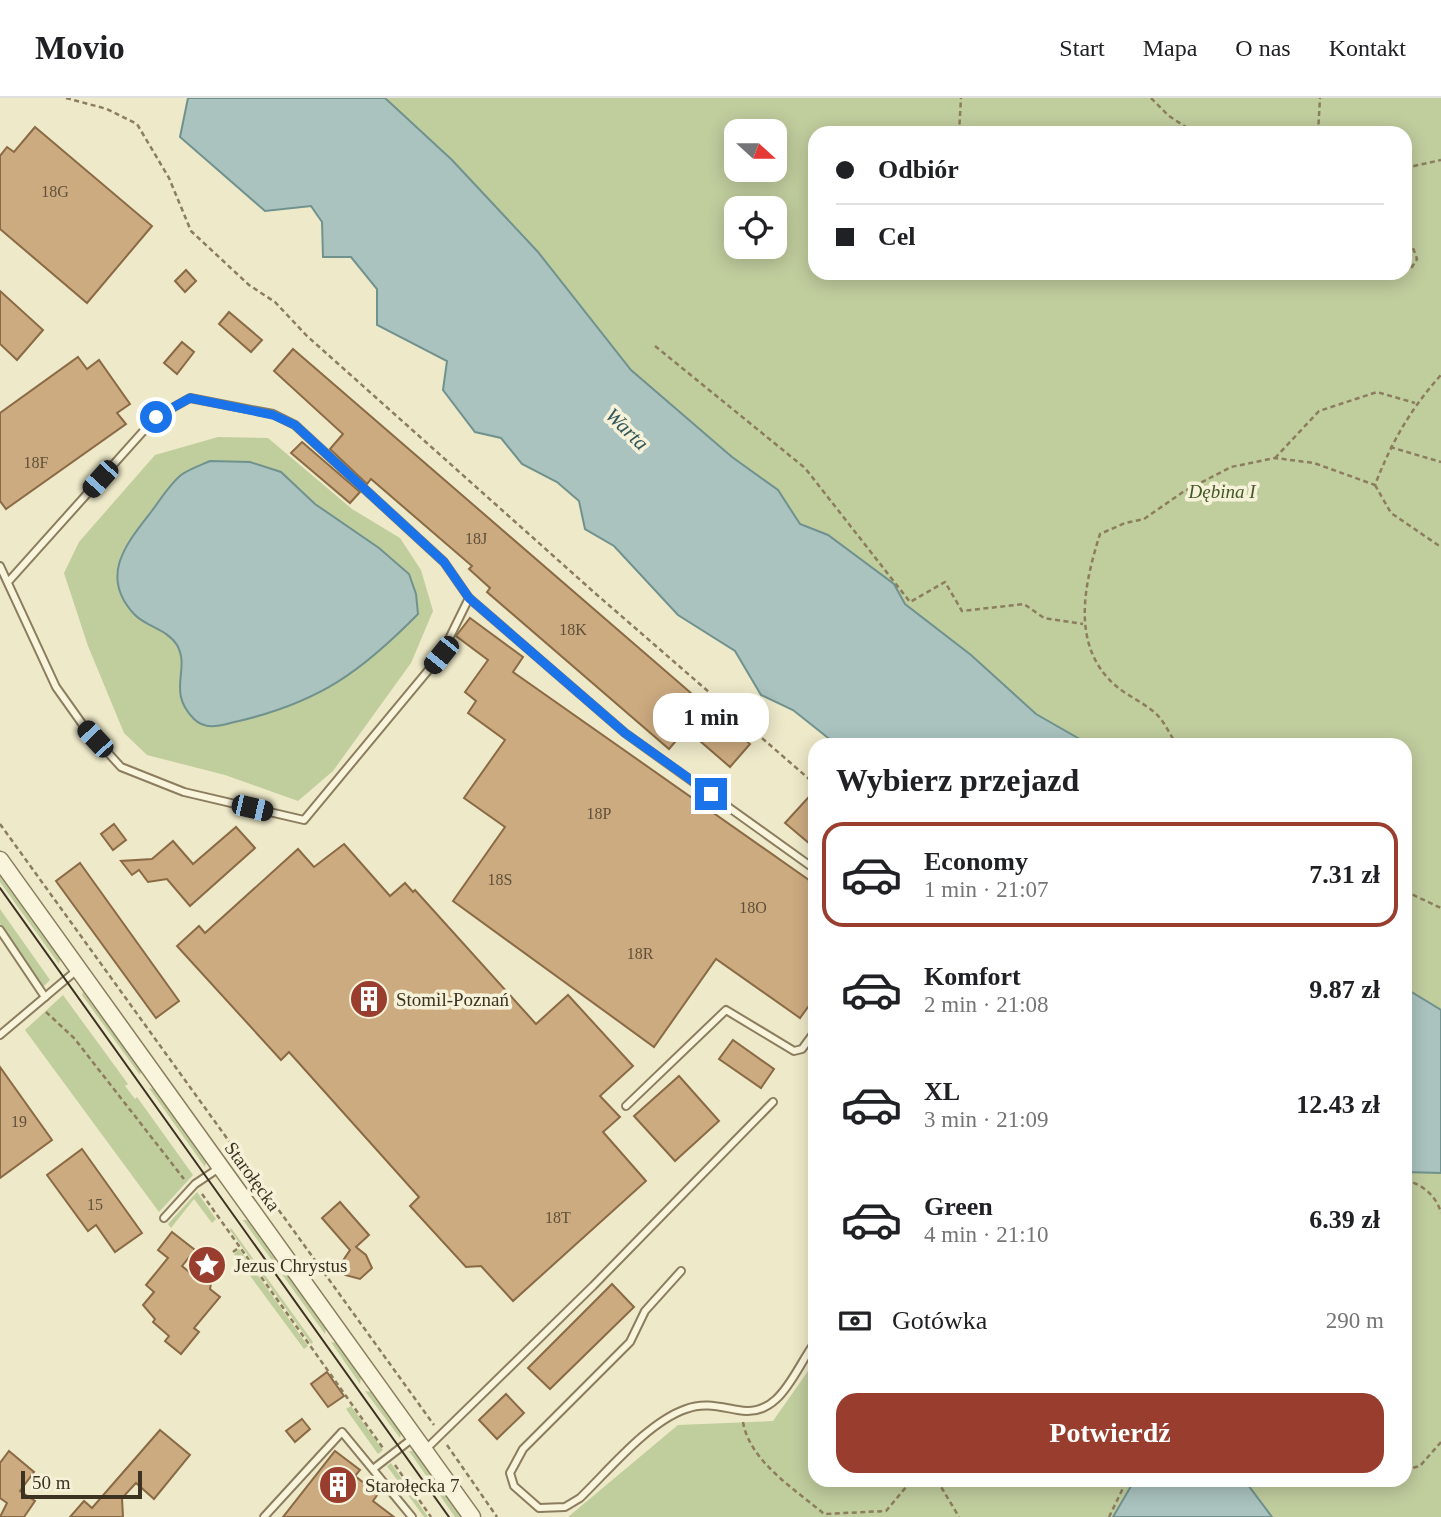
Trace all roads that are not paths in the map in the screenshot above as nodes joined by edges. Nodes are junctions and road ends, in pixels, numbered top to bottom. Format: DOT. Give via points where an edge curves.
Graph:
graph roads {
  1 [pos="0,566"];
  2 [pos="8,582"];
  3 [pos="469,598"];
  4 [pos="0,860"];
  5 [pos="808,864"];
  6 [pos="0,930"];
  7 [pos="78,969"];
  8 [pos="44,997"];
  9 [pos="0,1035"];
  10 [pos="808,1041"];
  11 [pos="773,1102"];
  12 [pos="626,1106"];
  13 [pos="221,1167"];
  14 [pos="164,1218"];
  15 [pos="681,1271"];
  16 [pos="808,1353"];
  17 [pos="414,1437"];
  18 [pos="424,1451"];
  19 [pos="373,1469"];
  20 [pos="264,1517"];
  21 [pos="412,1517"];
  22 [pos="472,1517"];
  1 -- 2 [label="lane"];
  2 -- 3 [label="lane" via="156,417 190,398 273,415 295,425 444,562"];
  2 -- 3 [label="lane" via="56,687 121,767 184,792 304,820 441,655"];
  3 -- 5 [label="lane" via="625,733"];
  4 -- 7 [label="street, Starołęcka"];
  6 -- 8 [label="lane"];
  7 -- 8 [label="lane"];
  7 -- 13 [label="street, Starołęcka"];
  8 -- 9 [label="lane"];
  10 -- 12 [label="lane" via="794,1051 726,1010"];
  11 -- 18 [label="lane"];
  13 -- 14 [label="lane" via="195,1184"];
  13 -- 17 [label="street, Starołęcka"];
  15 -- 16 [label="lane" via="645,1311 630,1342 523,1449 510,1473 514,1486 538,1508 565,1507 580,1498 660,1422 687,1408 719,1404 740,1411 764,1409 776,1400"];
  17 -- 18 [label="street, Starołęcka"];
  17 -- 19 [label="lane"];
  18 -- 22 [label="street, Starołęcka"];
  19 -- 20 [label="lane" via="342,1432"];
  19 -- 21 [label="lane"];
}
